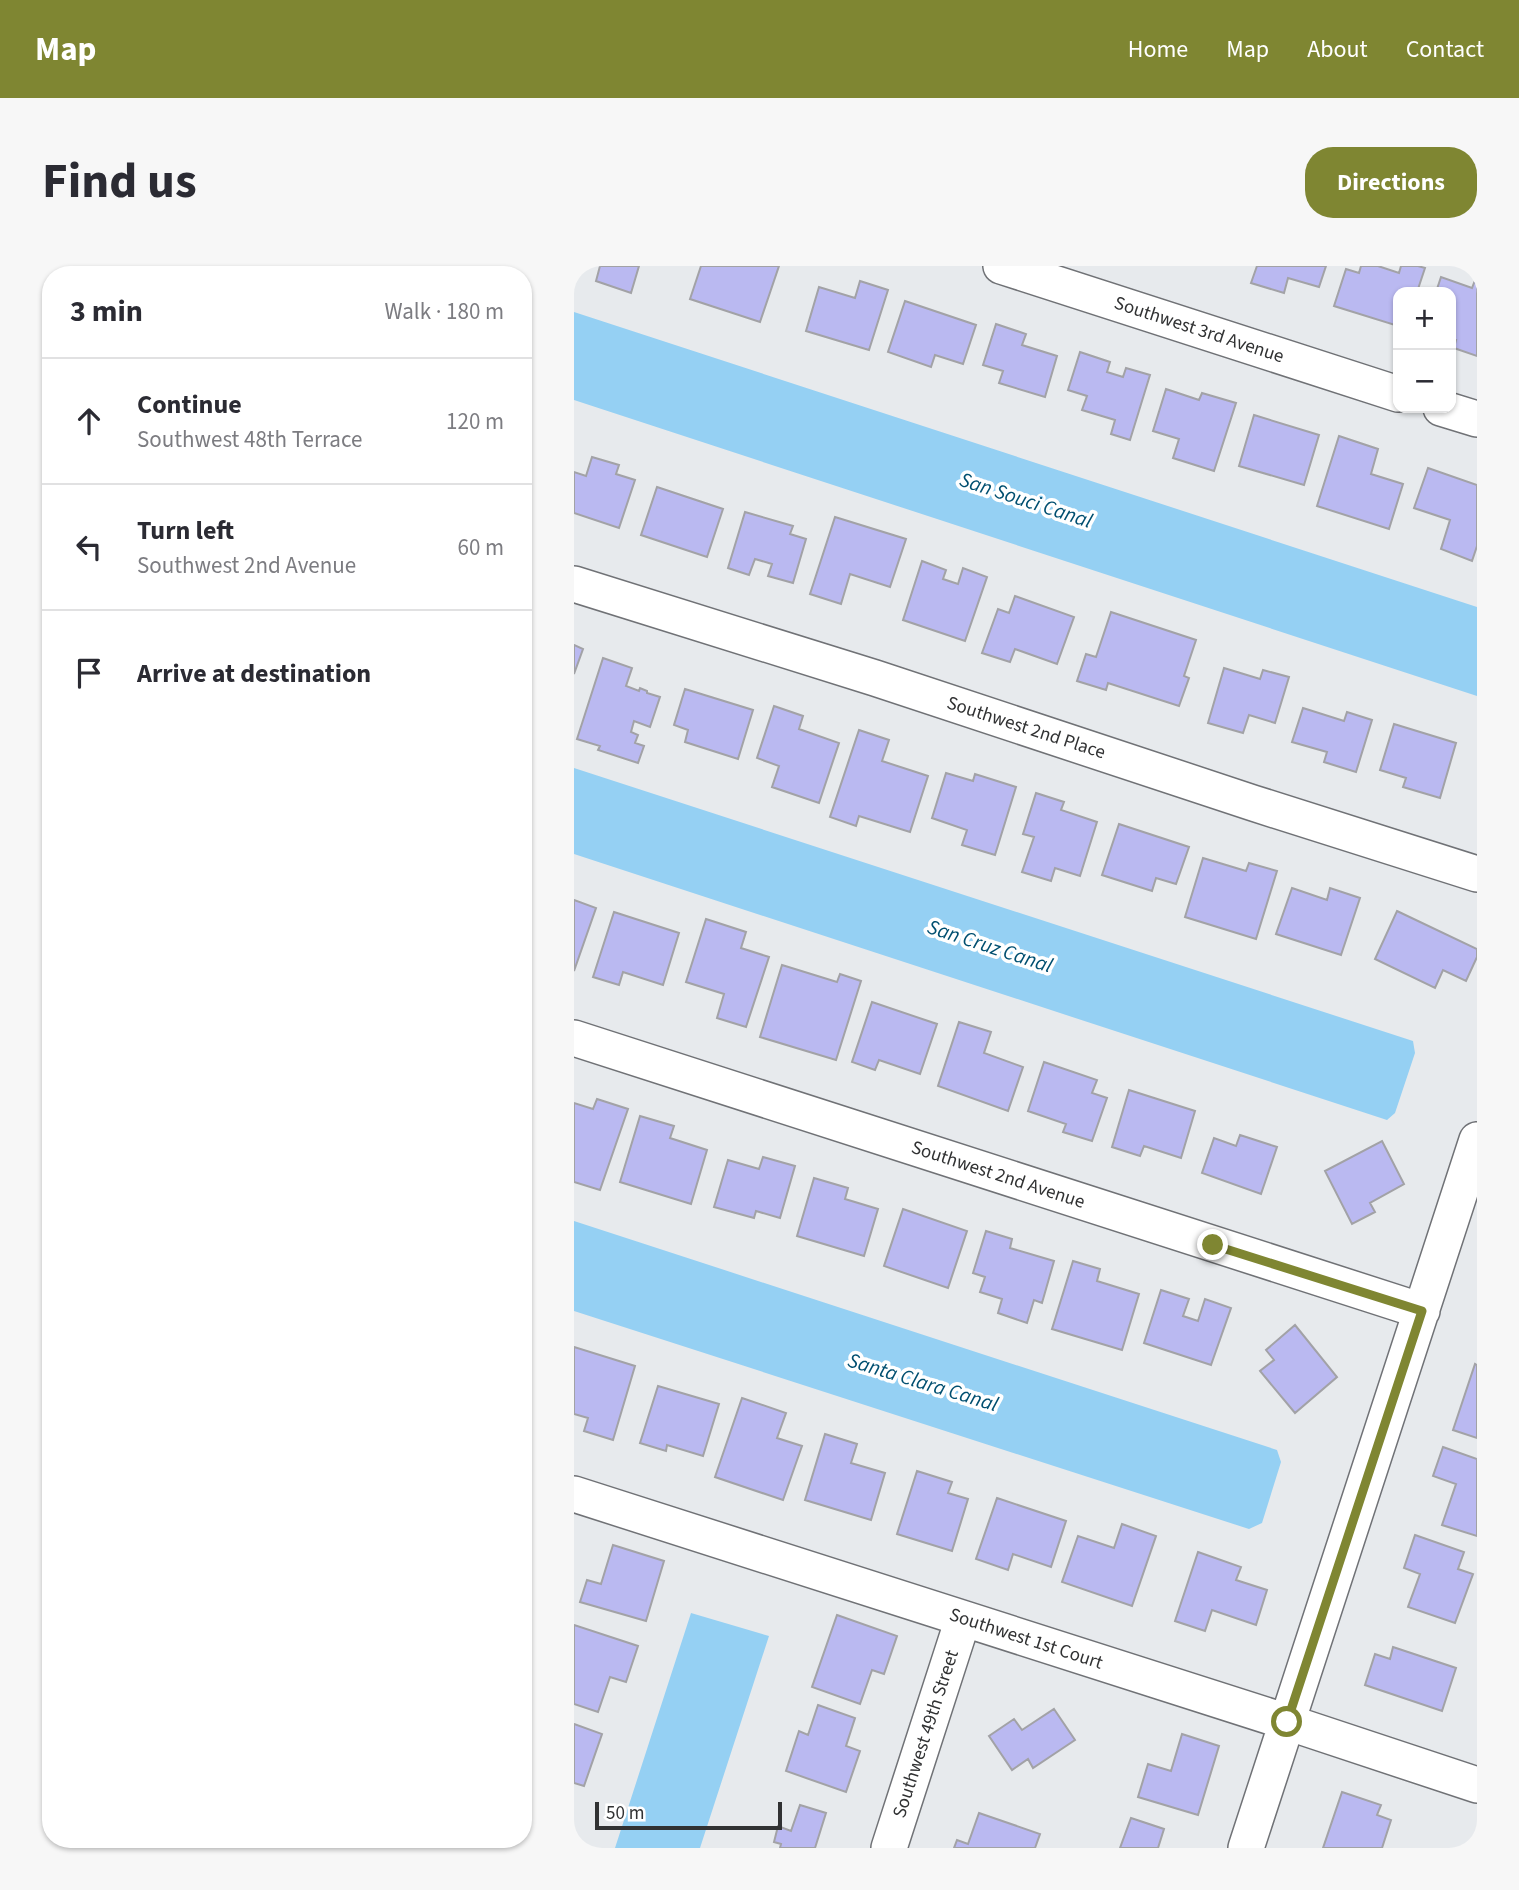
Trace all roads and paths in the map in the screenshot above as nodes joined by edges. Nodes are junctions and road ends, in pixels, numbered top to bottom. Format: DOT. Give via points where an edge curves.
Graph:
graph roads {
  1 [pos="1000,266"];
  2 [pos="1393,392"];
  3 [pos="1456,413"];
  4 [pos="1477,419"];
  5 [pos="574,584"];
  6 [pos="1477,874"];
  7 [pos="574,1038"];
  8 [pos="1477,1140"];
  9 [pos="1422,1311"];
  10 [pos="574,1494"];
  11 [pos="963,1619"];
  12 [pos="1287,1722"];
  13 [pos="1477,1784"];
  14 [pos="889,1848"];
  15 [pos="1246,1848"];
  1 -- 2 [label="street, Southwest 3rd Avenue"];
  3 -- 4 [label="street"];
  5 -- 6 [label="street, Southwest 2nd Place"];
  7 -- 9 [label="street, Southwest 2nd Avenue"];
  8 -- 9 [label="street"];
  9 -- 12 [label="street"];
  10 -- 11 [label="street, Southwest 1st Court"];
  11 -- 12 [label="street, Southwest 1st Court"];
  11 -- 14 [label="street, Southwest 49th Street"];
  12 -- 13 [label="street, Southwest 1st Court"];
  12 -- 15 [label="street"];
}
